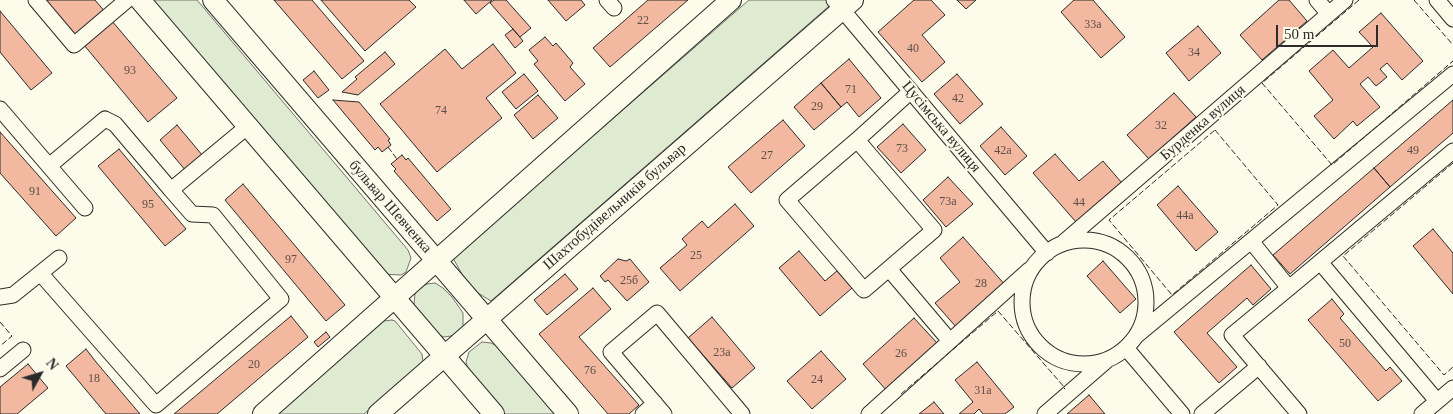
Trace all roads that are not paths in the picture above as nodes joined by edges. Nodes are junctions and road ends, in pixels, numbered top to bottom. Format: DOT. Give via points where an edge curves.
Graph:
graph roads {
  1 [pos="36,0"];
  2 [pos="127,0"];
  3 [pos="140,0"];
  4 [pos="213,0"];
  5 [pos="731,0"];
  6 [pos="1317,0"];
  7 [pos="1345,0"];
  8 [pos="1437,0"];
  9 [pos="843,3"];
  10 [pos="1329,14"];
  11 [pos="1453,19"];
  12 [pos="1453,74"];
  13 [pos="911,92"];
  14 [pos="0,109"];
  15 [pos="248,126"];
  16 [pos="857,140"];
  17 [pos="1453,152"];
  18 [pos="49,166"];
  19 [pos="171,190"];
  20 [pos="85,208"];
  21 [pos="1251,241"];
  22 [pos="1061,245"];
  23 [pos="1047,253"];
  24 [pos="59,258"];
  25 [pos="436,260"];
  26 [pos="1320,262"];
  27 [pos="1034,266"];
  28 [pos="889,269"];
  29 [pos="41,274"];
  30 [pos="1290,288"];
  31 [pos="0,297"];
  32 [pos="394,297"];
  33 [pos="487,319"];
  34 [pos="1136,336"];
  35 [pos="950,341"];
  36 [pos="1126,348"];
  37 [pos="23,350"];
  38 [pos="444,357"];
  39 [pos="1108,359"];
  40 [pos="1259,366"];
  41 [pos="0,369"];
  42 [pos="1453,388"];
  43 [pos="1437,401"];
  44 [pos="659,409"];
  45 [pos="262,414"];
  46 [pos="378,414"];
  47 [pos="494,414"];
  48 [pos="568,414"];
  49 [pos="642,414"];
  50 [pos="742,414"];
  51 [pos="868,414"];
  52 [pos="1044,414"];
  53 [pos="1182,414"];
  54 [pos="1202,414"];
  55 [pos="1300,414"];
  56 [pos="1422,414"];
  1 -- 2 [label="street" via="74,45"];
  3 -- 15 [label="main road"];
  4 -- 25 [label="main road, бульвар Шевченка"];
  5 -- 25 [label="main road"];
  6 -- 10 [label="street"];
  7 -- 10 [label="street, Бурденка вулиця"];
  8 -- 11 [label="street"];
  9 -- 13 [label="street, Цусімська вулиця"];
  9 -- 33 [label="main road, Шахтобудівельників бульвар"];
  10 -- 22 [label="street, Бурденка вулиця"];
  12 -- 21 [label="street"];
  13 -- 16 [label="street"];
  13 -- 23 [label="street, Цусімська вулиця"];
  14 -- 18 [label="street"];
  15 -- 19 [label="street"];
  15 -- 32 [label="main road"];
  16 -- 28 [label="street" via="934,230"];
  16 -- 28 [label="street" via="787,200 864,290"];
  17 -- 26 [label="street"];
  18 -- 19 [label="street" via="104,119 115,124"];
  18 -- 20 [label="street"];
  19 -- 29 [label="street" via="192,214 213,215 281,299 156,405"];
  21 -- 30 [label="street"];
  21 -- 34 [label="street"];
  22 -- 23 [label="street"];
  22 -- 34 [label="street" via="1082,240 1099,242 1122,253 1133,264 1146,296 1143,324"];
  23 -- 27 [label="street"];
  24 -- 29 [label="street"];
  25 -- 32 [label="main road"];
  25 -- 33 [label="main road, бульвар Шевченка"];
  26 -- 30 [label="street"];
  26 -- 43 [label="street"];
  27 -- 35 [label="street"];
  27 -- 39 [label="street" via="1026,280 1022,306 1034,338 1042,348 1058,358 1079,364 1094,364"];
  28 -- 35 [label="street"];
  29 -- 31 [label="street" via="13,294"];
  30 -- 40 [label="street" via="1232,335"];
  32 -- 38 [label="main road"];
  32 -- 45 [label="main road"];
  33 -- 38 [label="main road, Шахтобудівельників бульвар"];
  33 -- 48 [label="main road, бульвар Шевченка"];
  34 -- 36 [label="street"];
  35 -- 51 [label="street"];
  36 -- 39 [label="street"];
  36 -- 53 [label="street"];
  37 -- 41 [label="street"];
  38 -- 46 [label="main road, Шахтобудівельників бульвар"];
  38 -- 47 [label="main road"];
  39 -- 52 [label="street"];
  40 -- 54 [label="street"];
  40 -- 55 [label="street"];
  42 -- 43 [label="street"];
  43 -- 56 [label="street"];
  44 -- 49 [label="street"];
  44 -- 50 [label="street" via="611,352 657,314"];
}
